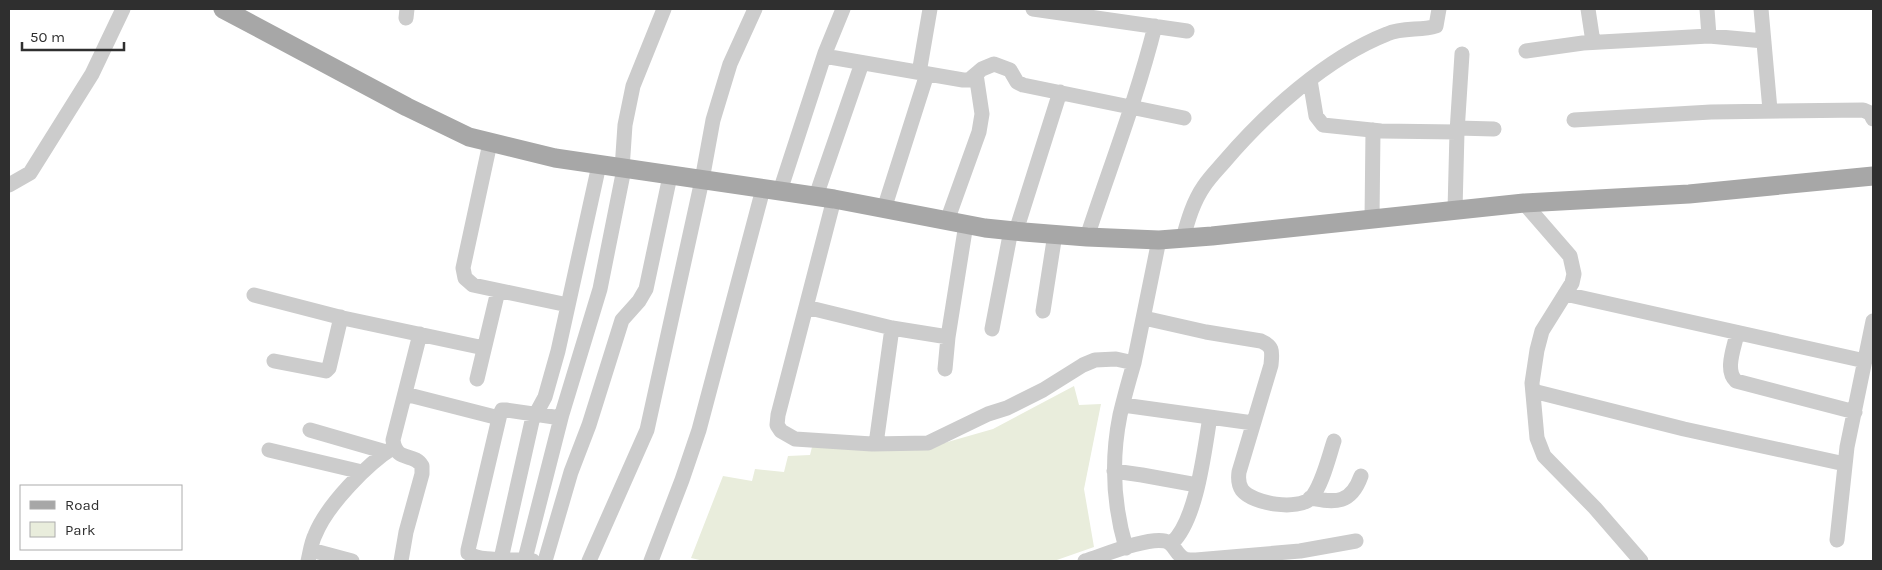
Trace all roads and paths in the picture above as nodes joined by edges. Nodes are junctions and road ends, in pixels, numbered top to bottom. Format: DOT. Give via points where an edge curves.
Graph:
graph roads {
  1 [pos="123,9"];
  2 [pos="222,9"];
  3 [pos="664,9"];
  4 [pos="755,9"];
  5 [pos="843,9"];
  6 [pos="930,9"];
  7 [pos="1033,9"];
  8 [pos="1440,9"];
  9 [pos="1588,9"];
  10 [pos="1706,9"];
  11 [pos="1761,9"];
  12 [pos="1155,26"];
  13 [pos="1187,31"];
  14 [pos="1709,36"];
  15 [pos="1764,41"];
  16 [pos="1593,42"];
  17 [pos="1526,51"];
  18 [pos="1462,54"];
  19 [pos="824,56"];
  20 [pos="862,63"];
  21 [pos="923,73"];
  22 [pos="976,74"];
  23 [pos="1310,80"];
  24 [pos="1060,92"];
  25 [pos="1132,106"];
  26 [pos="1770,110"];
  27 [pos="1184,118"];
  28 [pos="1873,119"];
  29 [pos="1574,120"];
  30 [pos="1494,129"];
  31 [pos="1373,130"];
  32 [pos="1457,130"];
  33 [pos="490,143"];
  34 [pos="599,165"];
  35 [pos="623,169"];
  36 [pos="670,176"];
  37 [pos="1873,176"];
  38 [pos="702,180"];
  39 [pos="9,185"];
  40 [pos="772,190"];
  41 [pos="825,197"];
  42 [pos="1524,204"];
  43 [pos="884,209"];
  44 [pos="1455,210"];
  45 [pos="1372,220"];
  46 [pos="947,221"];
  47 [pos="966,224"];
  48 [pos="1014,231"];
  49 [pos="1055,234"];
  50 [pos="1087,237"];
  51 [pos="1183,238"];
  52 [pos="1159,240"];
  53 [pos="498,290"];
  54 [pos="1565,294"];
  55 [pos="254,296"];
  56 [pos="568,305"];
  57 [pos="806,307"];
  58 [pos="1043,312"];
  59 [pos="341,317"];
  60 [pos="1144,318"];
  61 [pos="1873,321"];
  62 [pos="892,328"];
  63 [pos="992,329"];
  64 [pos="1737,333"];
  65 [pos="420,334"];
  66 [pos="948,337"];
  67 [pos="484,348"];
  68 [pos="274,361"];
  69 [pos="1865,361"];
  70 [pos="1134,363"];
  71 [pos="945,369"];
  72 [pos="477,379"];
  73 [pos="1533,391"];
  74 [pos="405,394"];
  75 [pos="1123,404"];
  76 [pos="1854,412"];
  77 [pos="535,414"];
  78 [pos="1210,417"];
  79 [pos="499,418"];
  80 [pos="561,418"];
  81 [pos="1253,423"];
  82 [pos="310,430"];
  83 [pos="1334,441"];
  84 [pos="876,444"];
  85 [pos="390,449"];
  86 [pos="269,450"];
  87 [pos="1845,464"];
  88 [pos="362,472"];
  89 [pos="1114,472"];
  90 [pos="1361,476"];
  91 [pos="1197,485"];
  92 [pos="1310,498"];
  93 [pos="1837,540"];
  94 [pos="1356,541"];
  95 [pos="1126,548"];
  96 [pos="1174,552"];
  97 [pos="309,556"];
  98 [pos="464,557"];
  99 [pos="1264,558"];
  100 [pos="501,559"];
  101 [pos="531,560"];
  102 [pos="352,561"];
  103 [pos="401,561"];
  104 [pos="545,561"];
  105 [pos="589,561"];
  106 [pos="651,561"];
  107 [pos="1085,561"];
  108 [pos="1641,561"];
  1 -- 39 [label="street" via="92,74 30,173"];
  2 -- 33 [label="main road" via="407,107 469,137"];
  3 -- 35 [label="street" via="633,86 625,125"];
  4 -- 38 [label="street" via="730,64 713,120"];
  5 -- 19 [label="street"];
  6 -- 21 [label="street"];
  7 -- 12 [label="street"];
  8 -- 23 [label="street" via="1436,26 1388,34 1352,51"];
  9 -- 16 [label="street"];
  10 -- 14 [label="street"];
  11 -- 15 [label="street"];
  12 -- 13 [label="street"];
  12 -- 25 [label="street"];
  14 -- 15 [label="street"];
  14 -- 16 [label="street"];
  15 -- 26 [label="street"];
  16 -- 17 [label="street"];
  18 -- 32 [label="street"];
  19 -- 20 [label="street"];
  19 -- 40 [label="street"];
  20 -- 21 [label="street"];
  20 -- 41 [label="street"];
  21 -- 22 [label="street" via="969,80"];
  21 -- 43 [label="street"];
  22 -- 24 [label="street" via="994,64 1010,70 1022,85"];
  22 -- 46 [label="street" via="982,114 979,132"];
  23 -- 31 [label="street" via="1316,116 1323,125"];
  23 -- 51 [label="street" via="1246,136 1204,186 1189,213"];
  24 -- 25 [label="street"];
  24 -- 48 [label="street"];
  25 -- 27 [label="street"];
  25 -- 50 [label="street"];
  26 -- 28 [label="street" via="1863,110"];
  26 -- 29 [label="street"];
  30 -- 32 [label="street"];
  31 -- 32 [label="street"];
  31 -- 45 [label="street"];
  32 -- 44 [label="street"];
  33 -- 34 [label="main road"];
  33 -- 53 [label="street" via="463,268 473,285"];
  34 -- 35 [label="main road"];
  34 -- 56 [label="street"];
  35 -- 36 [label="main road"];
  35 -- 80 [label="street" via="596,303"];
  36 -- 38 [label="main road"];
  36 -- 104 [label="street" via="646,289 622,320"];
  37 -- 42 [label="main road" via="1689,194"];
  38 -- 40 [label="main road"];
  38 -- 105 [label="street" via="647,430"];
  40 -- 41 [label="main road"];
  40 -- 106 [label="street" via="699,430"];
  41 -- 43 [label="main road"];
  41 -- 57 [label="street"];
  42 -- 44 [label="main road"];
  42 -- 54 [label="street" via="1570,256 1574,274"];
  43 -- 46 [label="main road"];
  44 -- 45 [label="main road"];
  45 -- 51 [label="main road"];
  46 -- 47 [label="main road"];
  47 -- 48 [label="main road"];
  47 -- 66 [label="street"];
  48 -- 49 [label="main road"];
  48 -- 63 [label="street"];
  49 -- 50 [label="main road"];
  49 -- 58 [label="street"];
  50 -- 52 [label="main road"];
  51 -- 52 [label="main road"];
  52 -- 60 [label="street"];
  53 -- 56 [label="street"];
  53 -- 67 [label="street"];
  54 -- 64 [label="street"];
  54 -- 73 [label="street" via="1542,331"];
  55 -- 59 [label="street"];
  56 -- 77 [label="street" via="545,397"];
  57 -- 62 [label="street"];
  57 -- 84 [label="street" via="777,425 795,439"];
  59 -- 65 [label="street"];
  59 -- 68 [label="street" via="326,370"];
  60 -- 70 [label="street"];
  60 -- 81 [label="street" via="1269,345 1272,350 1270,365"];
  61 -- 69 [label="street"];
  62 -- 66 [label="street"];
  62 -- 84 [label="street"];
  64 -- 69 [label="street"];
  64 -- 76 [label="street" via="1730,370 1736,381"];
  65 -- 67 [label="street"];
  65 -- 74 [label="street"];
  66 -- 71 [label="street"];
  67 -- 72 [label="street"];
  69 -- 76 [label="street"];
  70 -- 75 [label="street"];
  70 -- 84 [label="street" via="1116,359 1094,360 1007,408 928,443"];
  73 -- 87 [label="street" via="1684,429"];
  73 -- 108 [label="street" via="1537,438 1544,456"];
  74 -- 79 [label="street"];
  74 -- 85 [label="street"];
  75 -- 78 [label="street"];
  75 -- 89 [label="street"];
  76 -- 87 [label="street"];
  77 -- 79 [label="street" via="502,410"];
  77 -- 80 [label="street"];
  77 -- 100 [label="street"];
  78 -- 81 [label="street"];
  78 -- 91 [label="street"];
  79 -- 98 [label="street"];
  80 -- 101 [label="street"];
  81 -- 92 [label="street" via="1239,472 1238,482 1243,492 1261,501 1286,506 1299,505"];
  82 -- 85 [label="street"];
  83 -- 92 [label="street"];
  85 -- 88 [label="street"];
  85 -- 103 [label="street" via="417,460 422,466"];
  86 -- 88 [label="street"];
  87 -- 93 [label="street"];
  88 -- 97 [label="street" via="324,518 314,535"];
  89 -- 91 [label="street"];
  89 -- 95 [label="street" via="1114,490"];
  90 -- 92 [label="street" via="1353,494 1347,499 1326,501"];
  91 -- 96 [label="street"];
  94 -- 99 [label="street"];
  95 -- 96 [label="street" via="1167,541"];
  95 -- 107 [label="street"];
  96 -- 99 [label="street" via="1185,559 1196,560"];
  97 -- 102 [label="street"];
  98 -- 100 [label="street"];
  100 -- 101 [label="street"];
}
